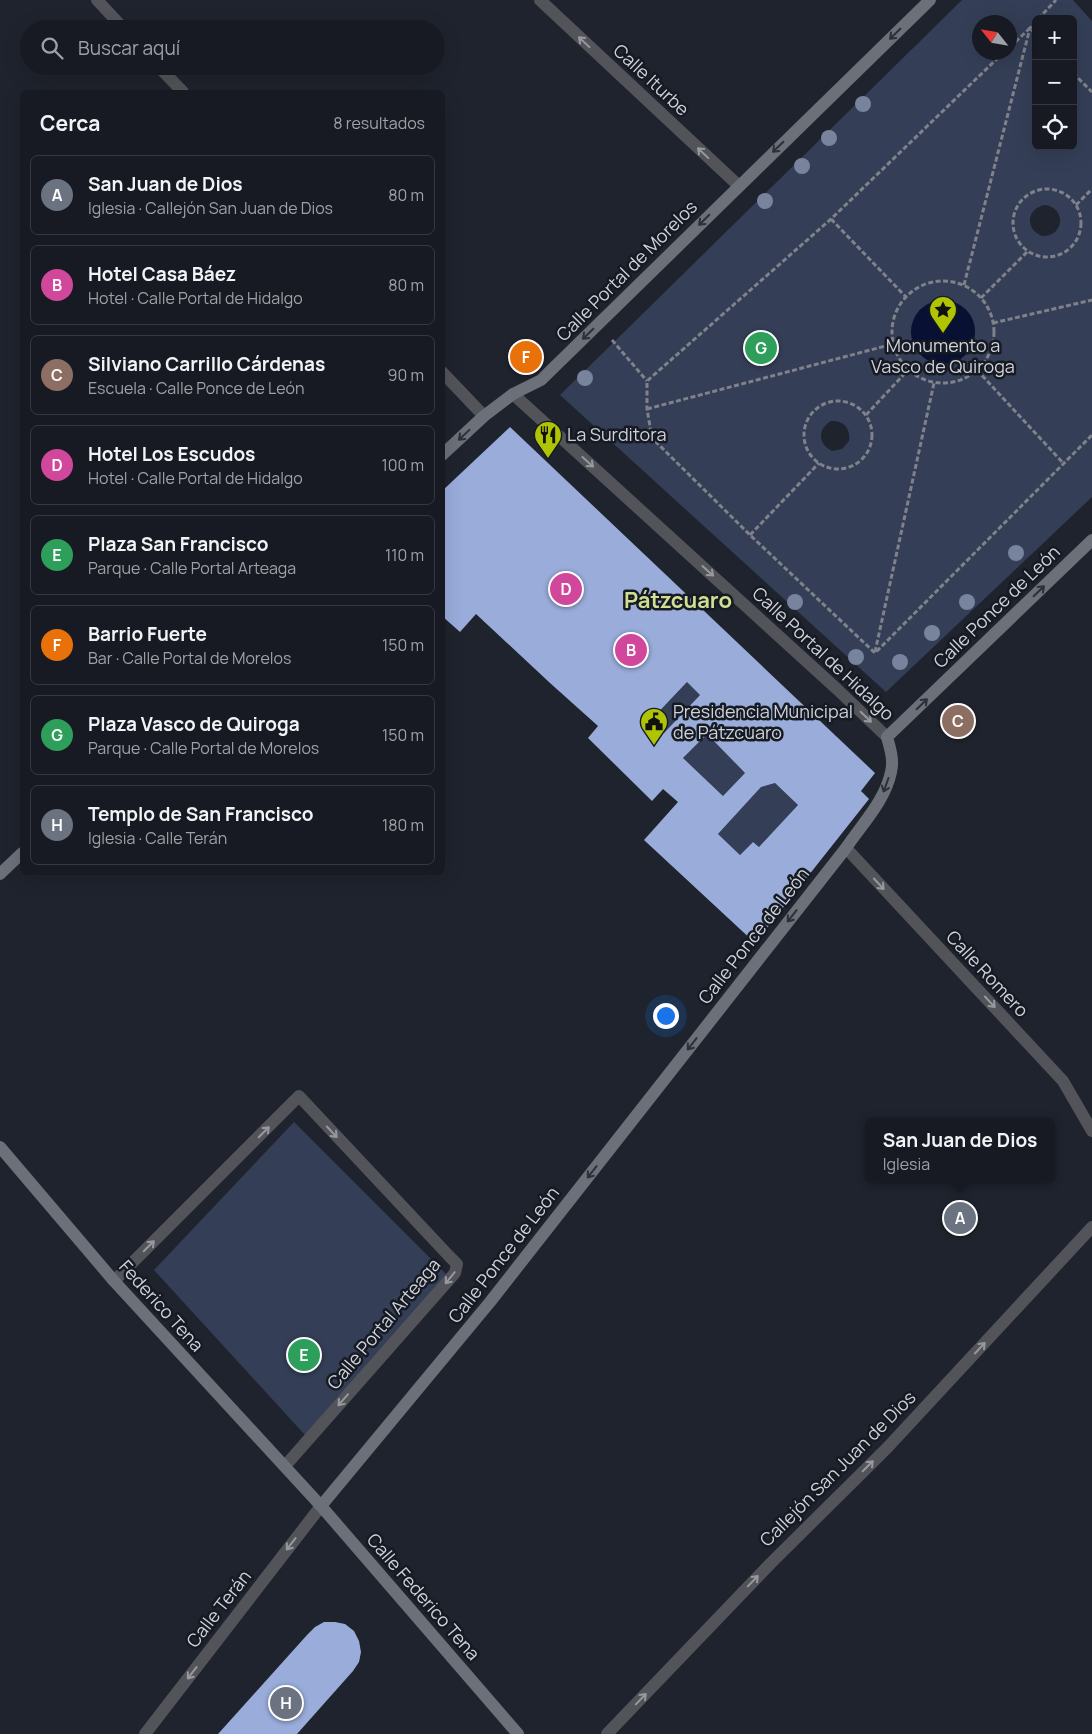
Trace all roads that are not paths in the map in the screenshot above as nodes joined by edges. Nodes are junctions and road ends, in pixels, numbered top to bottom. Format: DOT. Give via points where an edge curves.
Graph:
graph roads {
  1 [pos="97,0"];
  2 [pos="540,0"];
  3 [pos="930,0"];
  4 [pos="116,20"];
  5 [pos="167,75"];
  6 [pos="181,90"];
  7 [pos="739,186"];
  8 [pos="445,375"];
  9 [pos="513,394"];
  10 [pos="484,416"];
  11 [pos="445,452"];
  12 [pos="1092,540"];
  13 [pos="887,737"];
  14 [pos="846,848"];
  15 [pos="20,855"];
  16 [pos="0,874"];
  17 [pos="1092,1131"];
  18 [pos="0,1147"];
  19 [pos="1092,1227"];
  20 [pos="114,1281"];
  21 [pos="285,1466"];
  22 [pos="302,1484"];
  23 [pos="321,1506"];
  24 [pos="144,1734"];
  25 [pos="518,1734"];
  26 [pos="607,1734"];
  1 -- 4 [label="street"];
  7 -- 2 [label="street, Calle Iturbe, one-way"];
  3 -- 7 [label="main road, Calle Portal de Morelos, one-way"];
  5 -- 6 [label="street"];
  7 -- 9 [label="main road, Calle Portal de Morelos, one-way" via="542,380"];
  8 -- 10 [label="street"];
  9 -- 10 [label="main road, Calle Portal de Morelos"];
  9 -- 13 [label="street, Calle Portal de Hidalgo, one-way"];
  10 -- 11 [label="main road, Calle Portal de Morelos, one-way"];
  13 -- 12 [label="main road, Calle Ponce de León, one-way"];
  13 -- 14 [label="main road, Calle Ponce de León, one-way" via="891,771 882,797"];
  14 -- 17 [label="street, Calle Romero, one-way" via="1063,1081"];
  14 -- 23 [label="main road, Calle Ponce de León, one-way" via="490,1302"];
  15 -- 16 [label="main road"];
  18 -- 20 [label="main road, Federico Tena"];
  26 -- 19 [label="street, Callejón San Juan de Dios, one-way" via="887,1448"];
  20 -- 21 [label="main road, Federico Tena"];
  20 -- 21 [label="street, Calle Portal Arteaga, one-way" via="299,1096 457,1264 455,1273"];
  21 -- 22 [label="main road, Federico Tena"];
  22 -- 23 [label="main road, Calle Federico Tena"];
  23 -- 24 [label="street, Calle Terán, one-way"];
  23 -- 25 [label="main road, Calle Federico Tena"];
}
